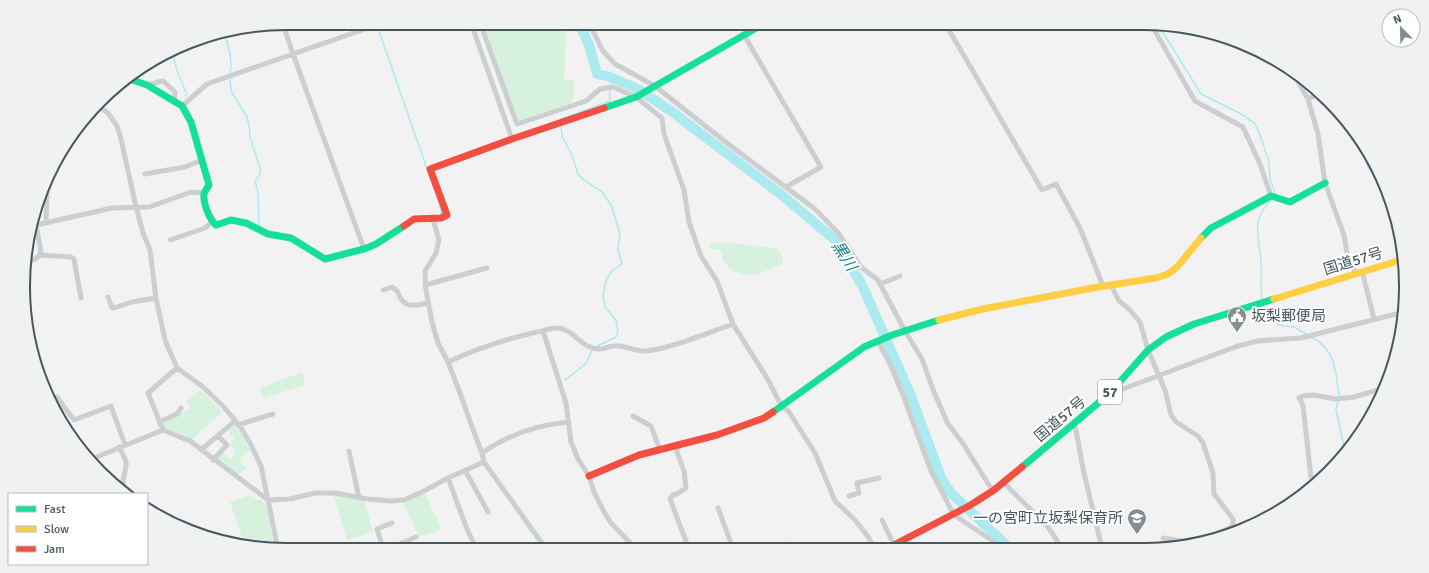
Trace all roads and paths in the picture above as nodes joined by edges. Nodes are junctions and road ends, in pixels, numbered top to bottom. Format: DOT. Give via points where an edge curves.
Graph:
graph roads {
  1 [pos="285,30"];
  2 [pos="362,30"];
  3 [pos="473,30"];
  4 [pos="483,30"];
  5 [pos="592,30"];
  6 [pos="753,30"];
  7 [pos="949,30"];
  8 [pos="1154,31"];
  9 [pos="744,35"];
  10 [pos="293,54"];
  11 [pos="134,80"];
  12 [pos="1299,83"];
  13 [pos="147,85"];
  14 [pos="655,86"];
  15 [pos="1314,96"];
  16 [pos="636,97"];
  17 [pos="1308,99"];
  18 [pos="174,102"];
  19 [pos="182,106"];
  20 [pos="102,109"];
  21 [pos="512,139"];
  22 [pos="202,160"];
  23 [pos="145,174"];
  24 [pos="1324,183"];
  25 [pos="786,187"];
  26 [pos="204,193"];
  27 [pos="47,196"];
  28 [pos="1271,196"];
  29 [pos="136,207"];
  30 [pos="433,219"];
  31 [pos="46,222"];
  32 [pos="212,222"];
  33 [pos="38,224"];
  34 [pos="37,229"];
  35 [pos="170,240"];
  36 [pos="364,249"];
  37 [pos="40,255"];
  38 [pos="32,260"];
  39 [pos="1397,261"];
  40 [pos="487,268"];
  41 [pos="893,272"];
  42 [pos="1359,272"];
  43 [pos="880,284"];
  44 [pos="425,285"];
  45 [pos="1112,285"];
  46 [pos="1103,286"];
  47 [pos="383,290"];
  48 [pos="108,297"];
  49 [pos="81,298"];
  50 [pos="155,298"];
  51 [pos="428,303"];
  52 [pos="1397,313"];
  53 [pos="1374,319"];
  54 [pos="733,324"];
  55 [pos="543,331"];
  56 [pos="905,331"];
  57 [pos="878,341"];
  58 [pos="1148,350"];
  59 [pos="448,362"];
  60 [pos="177,368"];
  61 [pos="1158,376"];
  62 [pos="1377,390"];
  63 [pos="1108,394"];
  64 [pos="57,397"];
  65 [pos="781,405"];
  66 [pos="181,408"];
  67 [pos="273,414"];
  68 [pos="633,416"];
  69 [pos="159,422"];
  70 [pos="569,422"];
  71 [pos="237,423"];
  72 [pos="1074,424"];
  73 [pos="163,430"];
  74 [pos="218,436"];
  75 [pos="125,445"];
  76 [pos="678,446"];
  77 [pos="119,448"];
  78 [pos="201,450"];
  79 [pos="660,450"];
  80 [pos="349,451"];
  81 [pos="482,453"];
  82 [pos="95,458"];
  83 [pos="213,460"];
  84 [pos="484,462"];
  85 [pos="465,470"];
  86 [pos="588,476"];
  87 [pos="448,478"];
  88 [pos="879,478"];
  89 [pos="1312,479"];
  90 [pos="1003,482"];
  91 [pos="123,484"];
  92 [pos="994,490"];
  93 [pos="849,496"];
  94 [pos="359,498"];
  95 [pos="268,500"];
  96 [pos="718,508"];
  97 [pos="488,512"];
  98 [pos="957,513"];
  99 [pos="882,520"];
  100 [pos="392,523"];
  101 [pos="1232,526"];
  102 [pos="416,536"];
  103 [pos="1163,538"];
  104 [pos="1178,541"];
  105 [pos="277,542"];
  106 [pos="381,543"];
  107 [pos="401,543"];
  108 [pos="474,543"];
  109 [pos="542,543"];
  110 [pos="630,543"];
  111 [pos="687,543"];
  112 [pos="731,543"];
  113 [pos="872,543"];
  114 [pos="890,543"];
  115 [pos="899,543"];
  116 [pos="995,543"];
  117 [pos="1059,543"];
  118 [pos="1101,543"];
  1 -- 10 [label="street"];
  2 -- 10 [label="street"];
  3 -- 21 [label="street"];
  4 -- 16 [label="street" via="517,124 586,101 600,89 613,87"];
  5 -- 14 [label="street" via="603,51 615,64"];
  6 -- 9 [label="main road"];
  7 -- 46 [label="street" via="1042,190 1056,184 1080,228"];
  8 -- 28 [label="street" via="1195,101 1243,128 1260,164"];
  9 -- 14 [label="main road"];
  9 -- 25 [label="street" via="821,167"];
  10 -- 19 [label="street" via="207,84"];
  10 -- 36 [label="street"];
  11 -- 13 [label="main road"];
  12 -- 17 [label="street"];
  13 -- 18 [label="main road"];
  13 -- 18 [label="street" via="163,81 175,92"];
  14 -- 16 [label="main road"];
  14 -- 25 [label="street"];
  15 -- 17 [label="street"];
  16 -- 21 [label="main road"];
  16 -- 54 [label="street" via="662,118 664,134 684,190 689,222 702,256 717,281"];
  17 -- 24 [label="street" via="1318,134"];
  18 -- 19 [label="main road"];
  19 -- 22 [label="main road" via="191,122"];
  20 -- 29 [label="street" via="117,126"];
  21 -- 30 [label="main road" via="430,169 447,215"];
  22 -- 23 [label="street" via="185,167"];
  22 -- 26 [label="main road" via="209,185"];
  24 -- 28 [label="main road" via="1290,202"];
  24 -- 42 [label="street" via="1344,235 1348,259"];
  25 -- 43 [label="street" via="815,209 839,234 861,267"];
  26 -- 29 [label="street" via="191,192 148,207"];
  26 -- 32 [label="main road" via="205,205"];
  27 -- 31 [label="street"];
  28 -- 45 [label="main road" via="1205,232 1171,272 1156,278"];
  29 -- 31 [label="street" via="112,208"];
  29 -- 50 [label="street" via="150,250"];
  30 -- 36 [label="main road" via="414,219"];
  30 -- 44 [label="street" via="439,240 436,253 425,271"];
  31 -- 33 [label="street"];
  32 -- 35 [label="street" via="205,228"];
  32 -- 36 [label="main road" via="216,224 231,220 246,223 268,234 291,238 325,259"];
  34 -- 37 [label="street"];
  37 -- 38 [label="street"];
  37 -- 49 [label="street" via="74,259"];
  39 -- 42 [label="main road, 国道57号 / 57"];
  40 -- 44 [label="street"];
  41 -- 43 [label="street" via="898,276"];
  42 -- 53 [label="street"];
  42 -- 58 [label="main road, 国道57号 / 57" via="1183,328"];
  43 -- 56 [label="street"];
  44 -- 51 [label="street"];
  45 -- 46 [label="main road"];
  45 -- 58 [label="street" via="1119,301 1140,322"];
  46 -- 56 [label="main road" via="958,314"];
  47 -- 51 [label="street" via="392,287 401,300 412,306"];
  48 -- 50 [label="street" via="112,308"];
  50 -- 60 [label="street" via="165,340"];
  51 -- 59 [label="street" via="438,342"];
  52 -- 53 [label="street"];
  53 -- 61 [label="street" via="1301,338 1257,341 1235,346"];
  54 -- 55 [label="street" via="682,342 645,351 613,346 603,350 584,345 563,328"];
  54 -- 65 [label="street"];
  55 -- 59 [label="street" via="473,351"];
  55 -- 70 [label="street" via="565,396"];
  56 -- 57 [label="main road"];
  56 -- 92 [label="street" via="922,359 948,424"];
  57 -- 65 [label="main road" via="853,354"];
  57 -- 98 [label="street" via="903,395 931,471"];
  58 -- 61 [label="street"];
  58 -- 63 [label="main road, 国道57号 / 57"];
  59 -- 81 [label="street"];
  60 -- 69 [label="street" via="148,392"];
  60 -- 71 [label="street" via="202,386"];
  61 -- 63 [label="street"];
  61 -- 101 [label="street" via="1165,390 1171,415 1203,443 1212,473 1214,494 1232,519"];
  62 -- 89 [label="street" via="1336,399 1314,396 1299,398 1303,404"];
  63 -- 72 [label="main road, 国道57号 / 57"];
  64 -- 75 [label="street" via="74,420 111,406"];
  65 -- 76 [label="main road" via="764,418 742,427"];
  65 -- 113 [label="street" via="790,412 815,453 835,501 855,520"];
  66 -- 69 [label="street" via="177,414"];
  67 -- 71 [label="street"];
  68 -- 79 [label="street" via="651,426"];
  69 -- 73 [label="street"];
  70 -- 81 [label="street" via="536,427 510,436"];
  70 -- 86 [label="street" via="571,442"];
  71 -- 74 [label="street"];
  71 -- 95 [label="street" via="261,466"];
  72 -- 90 [label="main road, 国道57号 / 57"];
  72 -- 118 [label="street"];
  73 -- 75 [label="street"];
  73 -- 78 [label="street" via="190,441"];
  74 -- 78 [label="street"];
  74 -- 83 [label="street" via="227,445"];
  75 -- 77 [label="street"];
  76 -- 79 [label="main road"];
  76 -- 111 [label="street" via="686,488 670,498"];
  77 -- 82 [label="street"];
  77 -- 91 [label="street" via="126,461"];
  78 -- 83 [label="street"];
  79 -- 86 [label="main road" via="639,455"];
  80 -- 94 [label="street"];
  81 -- 84 [label="street"];
  83 -- 95 [label="street"];
  84 -- 85 [label="street"];
  84 -- 109 [label="street"];
  85 -- 87 [label="street"];
  85 -- 97 [label="street"];
  86 -- 110 [label="street" via="611,523"];
  87 -- 94 [label="street" via="404,500"];
  87 -- 108 [label="street"];
  88 -- 93 [label="street" via="857,483 859,493"];
  90 -- 92 [label="main road, 国道57号 / 57"];
  90 -- 117 [label="street" via="1048,527"];
  92 -- 98 [label="main road, 国道57号 / 57"];
  94 -- 95 [label="street" via="335,493 315,493 290,499"];
  95 -- 105 [label="street"];
  96 -- 112 [label="street"];
  98 -- 115 [label="main road, 国道57号 / 57"];
  98 -- 116 [label="street"];
  99 -- 114 [label="street"];
  100 -- 106 [label="street" via="376,529"];
  102 -- 107 [label="street"];
  103 -- 104 [label="street"];
}
